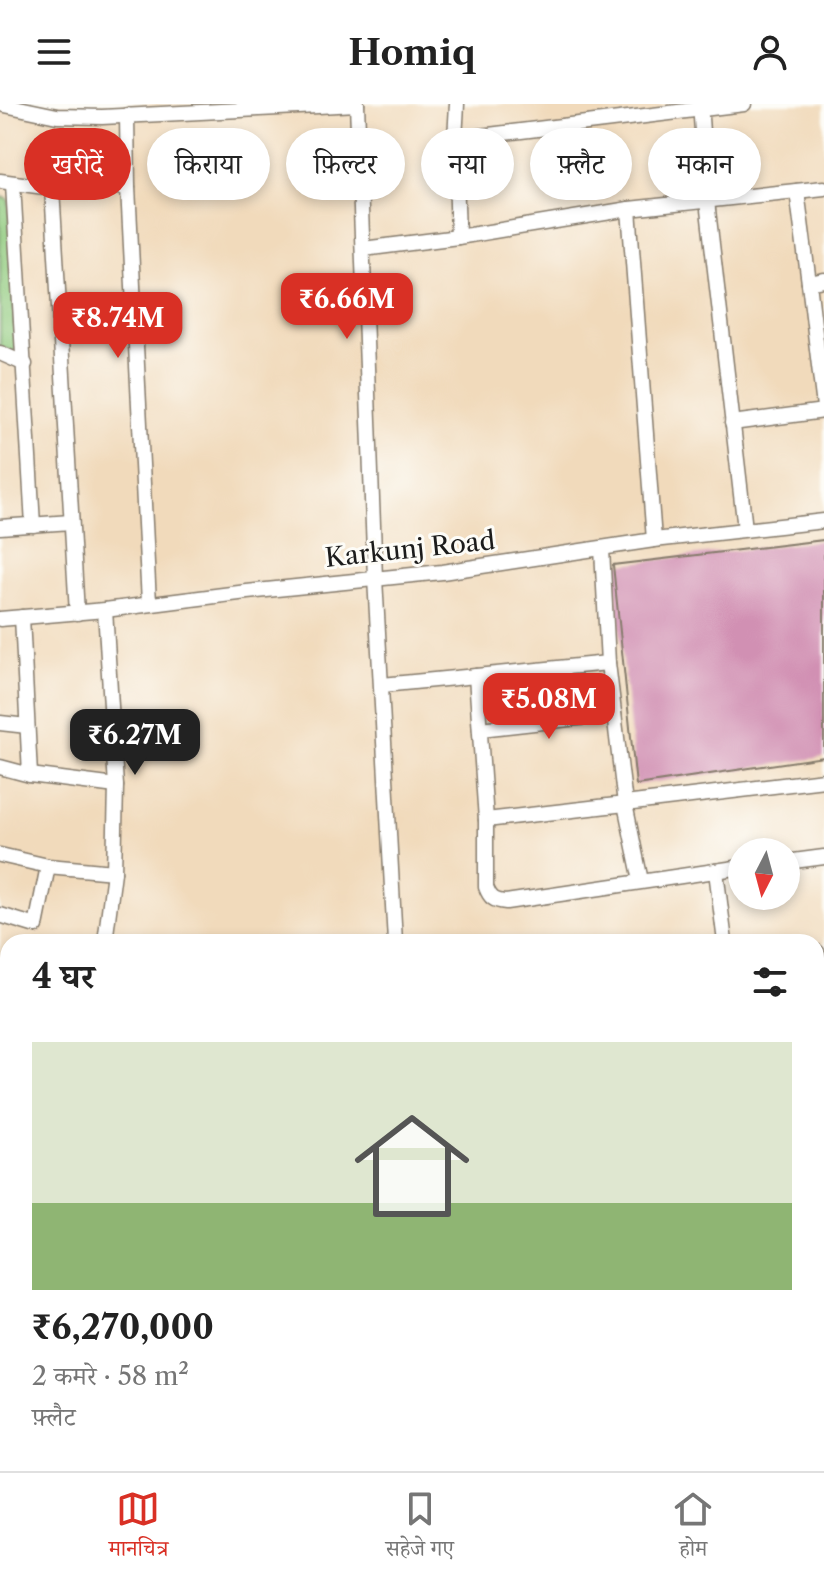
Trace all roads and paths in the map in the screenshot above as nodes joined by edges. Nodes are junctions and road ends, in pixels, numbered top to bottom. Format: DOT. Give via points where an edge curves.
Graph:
graph roads {
  1 [pos="0,104"];
  2 [pos="357,104"];
  3 [pos="457,104"];
  4 [pos="744,104"];
  5 [pos="700,106"];
  6 [pos="102,110"];
  7 [pos="622,112"];
  8 [pos="127,115"];
  9 [pos="127,128"];
  10 [pos="456,128"];
  11 [pos="514,129"];
  12 [pos="7,182"];
  13 [pos="824,188"];
  14 [pos="797,191"];
  15 [pos="53,200"];
  16 [pos="129,200"];
  17 [pos="457,200"];
  18 [pos="707,201"];
  19 [pos="629,209"];
  20 [pos="458,237"];
  21 [pos="363,249"];
  22 [pos="816,281"];
  23 [pos="0,353"];
  24 [pos="25,364"];
  25 [pos="824,409"];
  26 [pos="732,423"];
  27 [pos="824,521"];
  28 [pos="71,522"];
  29 [pos="33,525"];
  30 [pos="0,527"];
  31 [pos="745,529"];
  32 [pos="654,540"];
  33 [pos="602,549"];
  34 [pos="375,578"];
  35 [pos="149,603"];
  36 [pos="105,610"];
  37 [pos="77,613"];
  38 [pos="22,617"];
  39 [pos="0,619"];
  40 [pos="608,663"];
  41 [pos="476,676"];
  42 [pos="382,685"];
  43 [pos="614,714"];
  44 [pos="0,723"];
  45 [pos="27,726"];
  46 [pos="480,729"];
  47 [pos="0,767"];
  48 [pos="30,775"];
  49 [pos="824,780"];
  50 [pos="116,786"];
  51 [pos="625,804"];
  52 [pos="486,820"];
  53 [pos="0,855"];
  54 [pos="824,857"];
  55 [pos="800,860"];
  56 [pos="48,866"];
  57 [pos="728,869"];
  58 [pos="716,871"];
  59 [pos="114,872"];
  60 [pos="641,881"];
  61 [pos="0,915"];
  62 [pos="36,926"];
  63 [pos="34,934"];
  64 [pos="106,934"];
  65 [pos="395,934"];
  66 [pos="724,934"];
  1 -- 6 [label="street" via="57,116"];
  2 -- 8 [label="street"];
  2 -- 21 [label="street"];
  3 -- 10 [label="street"];
  4 -- 5 [label="street"];
  5 -- 7 [label="street"];
  5 -- 18 [label="street"];
  6 -- 8 [label="street"];
  7 -- 11 [label="street"];
  8 -- 9 [label="street"];
  12 -- 24 [label="street"];
  13 -- 14 [label="street"];
  14 -- 18 [label="street"];
  14 -- 22 [label="street"];
  15 -- 28 [label="street"];
  16 -- 35 [label="street"];
  17 -- 20 [label="street"];
  18 -- 19 [label="street"];
  18 -- 26 [label="street"];
  19 -- 20 [label="street"];
  19 -- 32 [label="street"];
  20 -- 21 [label="street"];
  21 -- 34 [label="street"];
  22 -- 25 [label="street"];
  23 -- 24 [label="street"];
  24 -- 29 [label="street"];
  25 -- 26 [label="street"];
  26 -- 31 [label="street"];
  27 -- 31 [label="street, Karkunj Road"];
  28 -- 29 [label="street"];
  28 -- 37 [label="street"];
  29 -- 30 [label="street"];
  31 -- 32 [label="street, Karkunj Road"];
  32 -- 33 [label="street, Karkunj Road"];
  33 -- 34 [label="street, Karkunj Road"];
  33 -- 40 [label="street"];
  34 -- 35 [label="street, Karkunj Road"];
  34 -- 42 [label="street"];
  35 -- 36 [label="street, Karkunj Road"];
  36 -- 37 [label="street, Karkunj Road"];
  36 -- 50 [label="street"];
  37 -- 38 [label="street, Karkunj Road"];
  38 -- 39 [label="street, Karkunj Road"];
  38 -- 45 [label="street"];
  40 -- 41 [label="street"];
  40 -- 43 [label="street"];
  41 -- 42 [label="street"];
  41 -- 46 [label="street"];
  42 -- 65 [label="street"];
  43 -- 46 [label="street"];
  43 -- 51 [label="street"];
  44 -- 45 [label="street"];
  45 -- 48 [label="street"];
  46 -- 52 [label="street"];
  47 -- 48 [label="street"];
  48 -- 50 [label="street"];
  49 -- 51 [label="street"];
  50 -- 59 [label="street"];
  51 -- 52 [label="street"];
  51 -- 60 [label="street"];
  52 -- 60 [label="street" via="486,887 496,901"];
  53 -- 56 [label="street"];
  54 -- 55 [label="street"];
  56 -- 59 [label="street"];
  56 -- 62 [label="street"];
  57 -- 58 [label="street"];
  58 -- 60 [label="street"];
  58 -- 66 [label="street"];
  59 -- 64 [label="street"];
  61 -- 62 [label="street"];
  62 -- 63 [label="street"];
}
